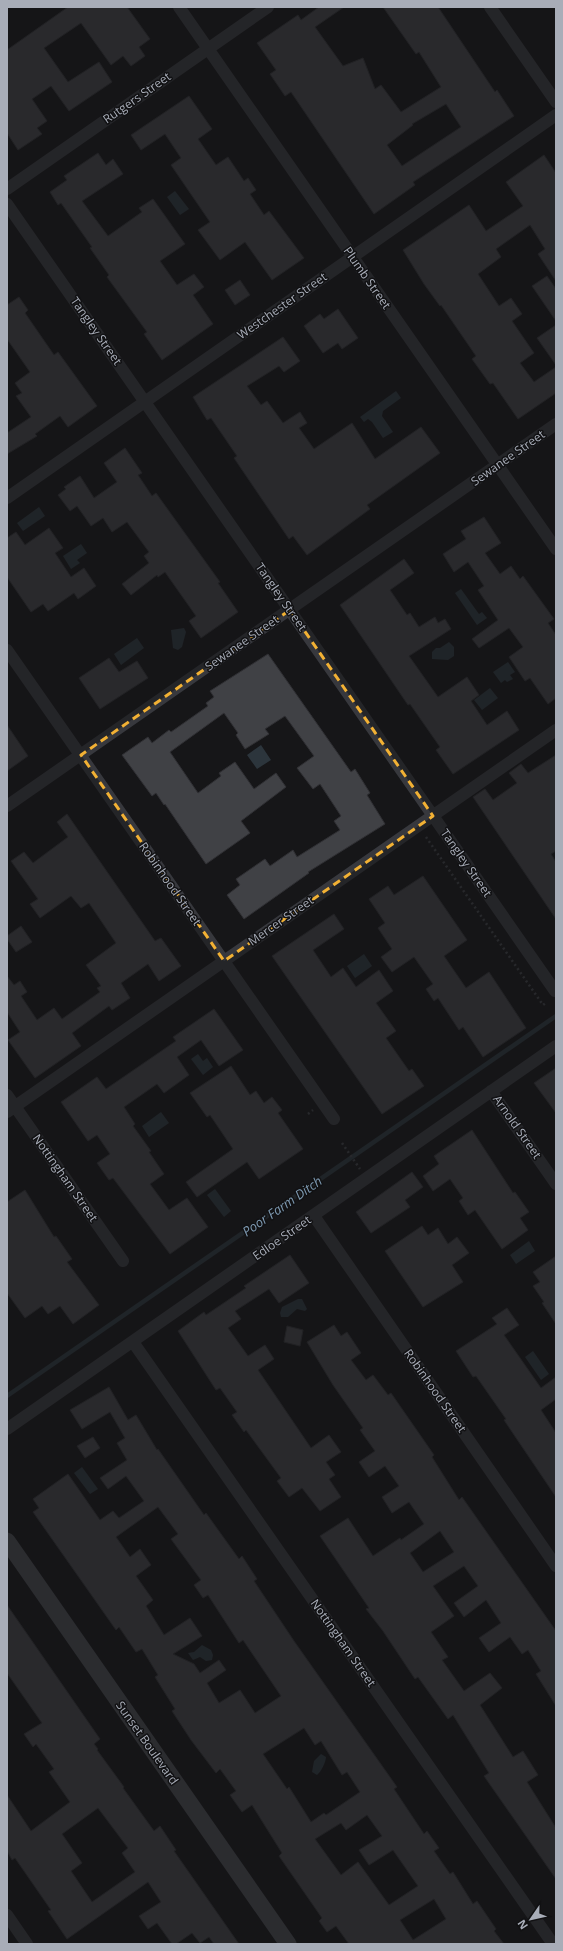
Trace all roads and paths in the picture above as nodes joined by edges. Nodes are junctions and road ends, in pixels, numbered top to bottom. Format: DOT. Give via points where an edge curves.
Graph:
graph roads {
  1 [pos="179,7"];
  2 [pos="268,7"];
  3 [pos="490,7"];
  4 [pos="208,49"];
  5 [pos="556,102"];
  6 [pos="556,115"];
  7 [pos="7,189"];
  8 [pos="7,204"];
  9 [pos="353,257"];
  10 [pos="145,402"];
  11 [pos="556,424"];
  12 [pos="498,465"];
  13 [pos="7,498"];
  14 [pos="556,549"];
  15 [pos="290,610"];
  16 [pos="7,650"];
  17 [pos="556,730"];
  18 [pos="81,755"];
  19 [pos="7,806"];
  20 [pos="433,816"];
  21 [pos="418,826"];
  22 [pos="224,962"];
  23 [pos="553,995"];
  24 [pos="556,1046"];
  25 [pos="491,1091"];
  26 [pos="7,1095"];
  27 [pos="11,1110"];
  28 [pos="334,1119"];
  29 [pos="342,1143"];
  30 [pos="357,1165"];
  31 [pos="556,1184"];
  32 [pos="314,1216"];
  33 [pos="123,1261"];
  34 [pos="133,1342"];
  35 [pos="7,1429"];
  36 [pos="7,1541"];
  37 [pos="556,1566"];
  38 [pos="7,1916"];
  39 [pos="27,1944"];
  40 [pos="288,1944"];
  41 [pos="553,1944"];
  1 -- 4 [label="street, Plumb Street"];
  2 -- 4 [label="street, Rutgers Street"];
  3 -- 5 [label="street"];
  4 -- 7 [label="street, Rutgers Street"];
  4 -- 9 [label="street, Plumb Street"];
  6 -- 9 [label="street, Westchester Street"];
  8 -- 10 [label="street, Tangley Street"];
  9 -- 10 [label="street, Westchester Street"];
  9 -- 12 [label="street, Plumb Street"];
  10 -- 13 [label="street, Westchester Street"];
  10 -- 15 [label="street, Tangley Street"];
  11 -- 12 [label="street, Sewanee Street"];
  12 -- 14 [label="street, Plumb Street"];
  12 -- 15 [label="street, Sewanee Street"];
  15 -- 18 [label="street, Sewanee Street"];
  15 -- 20 [label="street, Tangley Street"];
  16 -- 18 [label="street, Robinhood Street"];
  17 -- 20 [label="street, Mercer Street"];
  18 -- 19 [label="street, Sewanee Street"];
  18 -- 22 [label="street, Robinhood Street"];
  20 -- 21 [label="street, Mercer Street"];
  20 -- 23 [label="street, Tangley Street"];
  21 -- 22 [label="street, Mercer Street"];
  21 -- 23 [label="path" via="543,1005"];
  22 -- 27 [label="street, Mercer Street"];
  22 -- 28 [label="street, Robinhood Street"];
  24 -- 25 [label="street, Edloe Street"];
  25 -- 31 [label="street, Arnold Street"];
  25 -- 32 [label="street, Edloe Street"];
  26 -- 27 [label="street, Nottingham Street"];
  27 -- 33 [label="street, Nottingham Street"];
  29 -- 30 [label="path"];
  32 -- 34 [label="street, Edloe Street"];
  32 -- 37 [label="street, Robinhood Street"];
  34 -- 35 [label="street, Edloe Street"];
  34 -- 41 [label="street, Nottingham Street"];
  36 -- 40 [label="street, Sunset Boulevard"];
  38 -- 39 [label="street"];
}
